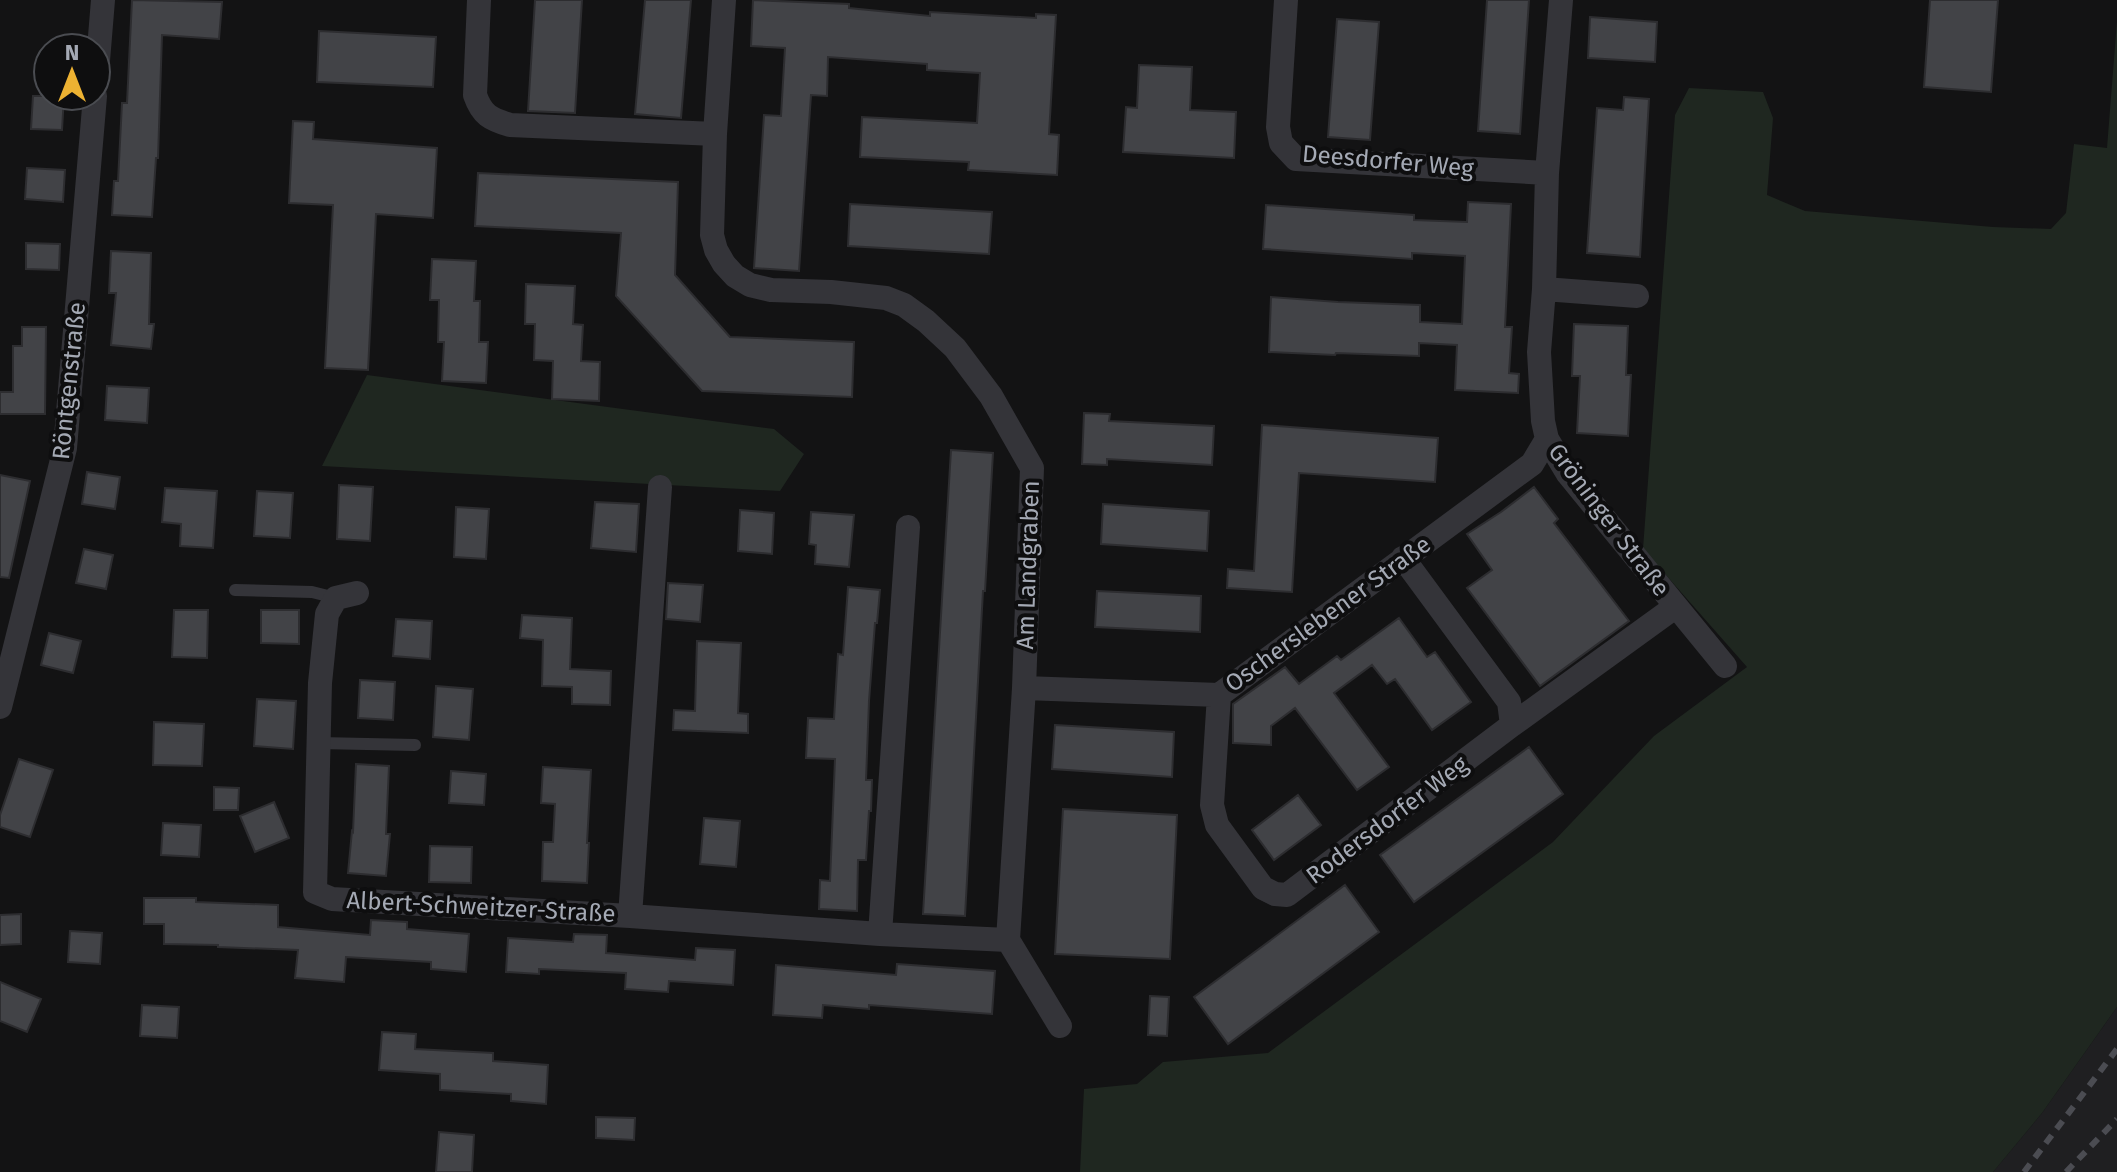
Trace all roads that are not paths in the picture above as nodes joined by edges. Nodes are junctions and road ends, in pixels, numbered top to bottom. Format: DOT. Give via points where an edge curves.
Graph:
graph roads {
  1 [pos="103,0"];
  2 [pos="479,0"];
  3 [pos="724,0"];
  4 [pos="1286,0"];
  5 [pos="1561,0"];
  6 [pos="100,32"];
  7 [pos="94,112"];
  8 [pos="715,134"];
  9 [pos="1547,173"];
  10 [pos="1544,289"];
  11 [pos="1637,296"];
  12 [pos="1547,439"];
  13 [pos="660,487"];
  14 [pos="908,527"];
  15 [pos="1403,558"];
  16 [pos="235,590"];
  17 [pos="346,595"];
  18 [pos="1675,607"];
  19 [pos="1725,666"];
  20 [pos="1024,688"];
  21 [pos="1219,695"];
  22 [pos="0,707"];
  23 [pos="1512,725"];
  24 [pos="319,743"];
  25 [pos="415,745"];
  26 [pos="630,916"];
  27 [pos="880,934"];
  28 [pos="1008,940"];
  29 [pos="1060,1026"];
  1 -- 6 [label="street"];
  2 -- 8 [label="street" via="475,95 480,109 493,120"];
  3 -- 8 [label="street, Am Landgraben"];
  4 -- 9 [label="street, Deesdorfer Weg" via="1278,127 1281,143 1296,159"];
  5 -- 9 [label="street, Gröninger Straße"];
  7 -- 22 [label="street, Röntgenstraße" via="65,448"];
  8 -- 20 [label="street, Am Landgraben" via="712,235 735,276 771,290 865,295 904,305 955,348 991,396 1032,468"];
  9 -- 10 [label="street, Gröninger Straße"];
  10 -- 11 [label="street"];
  10 -- 12 [label="street, Gröninger Straße" via="1539,352"];
  12 -- 15 [label="street, Oscherslebener Straße" via="1532,464"];
  12 -- 18 [label="street, Gröninger Straße" via="1568,474"];
  13 -- 26 [label="street, Albert-Schweitzer-Straße"];
  14 -- 27 [label="street"];
  15 -- 21 [label="street, Oscherslebener Straße"];
  15 -- 23 [label="street" via="1509,702"];
  16 -- 17 [label="lane"];
  17 -- 24 [label="street, Albert-Schweitzer-Straße" via="327,614"];
  18 -- 19 [label="street, Gröninger Straße"];
  18 -- 23 [label="street, Gröninger Straße"];
  20 -- 21 [label="street, Oscherslebener Straße"];
  20 -- 28 [label="street, Am Landgraben"];
  21 -- 23 [label="street, Rodersdorfer Weg" via="1212,805 1217,825 1263,888 1275,894 1287,895"];
  24 -- 25 [label="lane"];
  24 -- 26 [label="street, Albert-Schweitzer-Straße" via="315,892 332,899"];
  26 -- 27 [label="street, Albert-Schweitzer-Straße"];
  27 -- 28 [label="street, Albert-Schweitzer-Straße"];
  28 -- 29 [label="street"];
}
